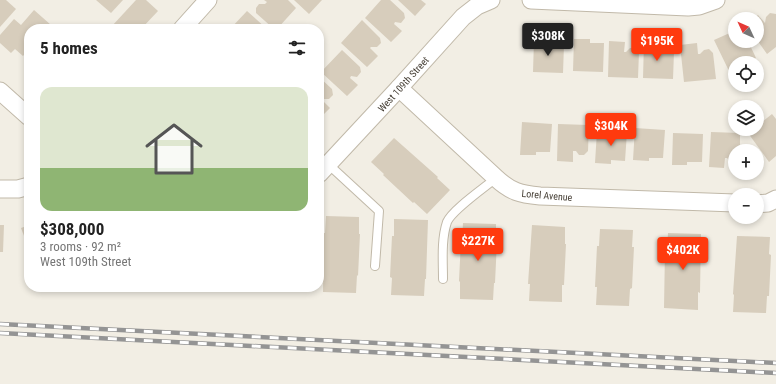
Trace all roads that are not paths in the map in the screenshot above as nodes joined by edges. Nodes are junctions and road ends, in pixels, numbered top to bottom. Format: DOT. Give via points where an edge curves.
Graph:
graph roads {
  1 [pos="491,0"];
  2 [pos="531,0"];
  3 [pos="716,0"];
  4 [pos="204,1"];
  5 [pos="186,24"];
  6 [pos="399,88"];
  7 [pos="0,91"];
  8 [pos="24,113"];
  9 [pos="324,169"];
  10 [pos="496,178"];
  11 [pos="24,187"];
  12 [pos="0,190"];
  13 [pos="728,203"];
  14 [pos="375,266"];
  15 [pos="443,279"];
  1 -- 6 [label="street, West 109th Street" via="463,17"];
  2 -- 3 [label="street" via="688,7"];
  4 -- 5 [label="street"];
  6 -- 9 [label="street, West 109th Street"];
  6 -- 10 [label="street, Lorel Avenue"];
  7 -- 8 [label="street"];
  9 -- 14 [label="lane" via="379,210"];
  10 -- 13 [label="street, Lorel Avenue" via="507,188 518,193 540,196"];
  10 -- 15 [label="lane" via="456,210 447,222 443,245"];
  11 -- 12 [label="street"];
}
